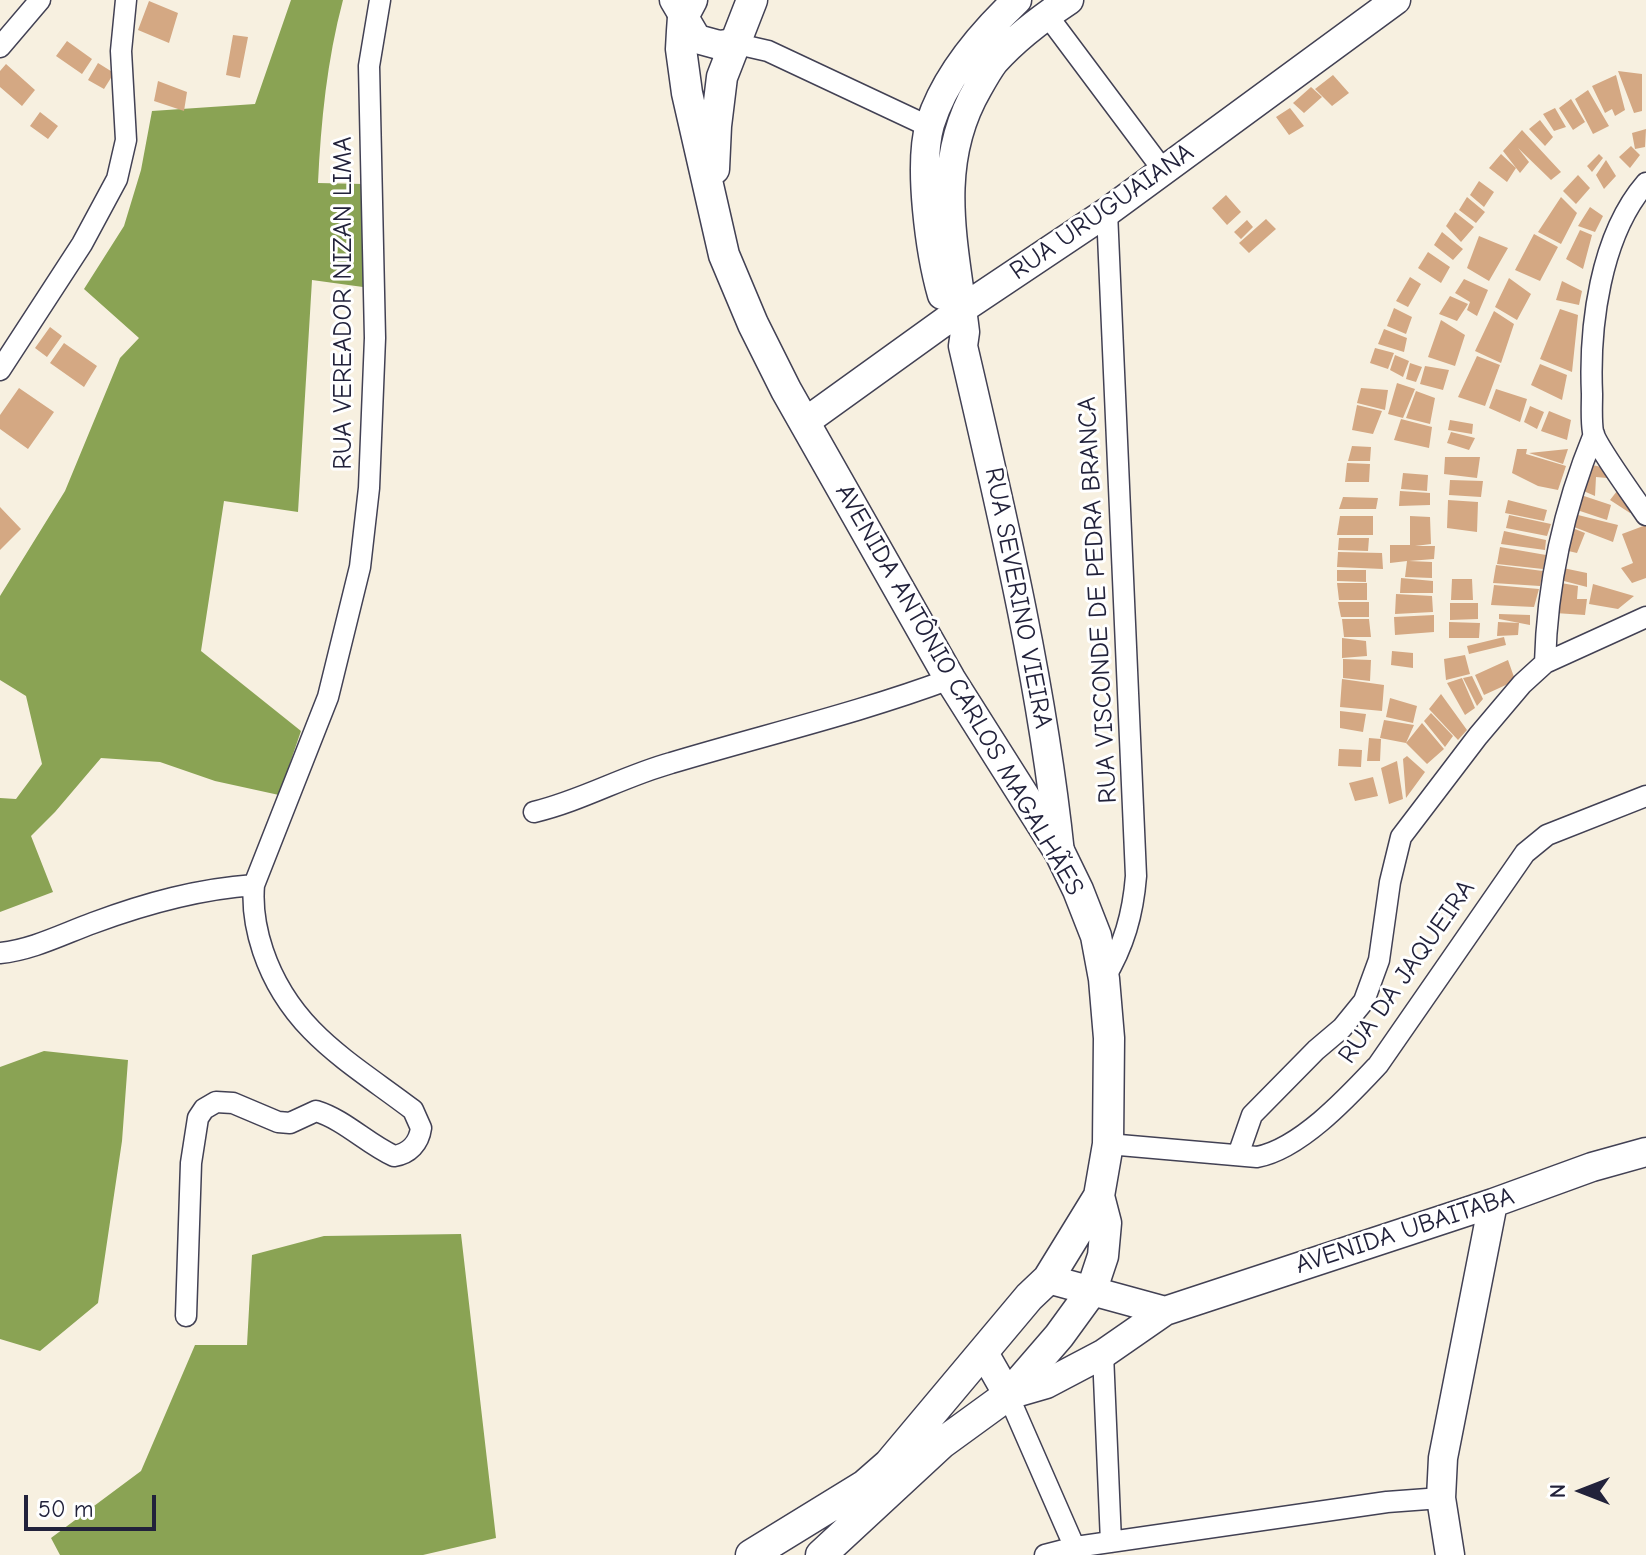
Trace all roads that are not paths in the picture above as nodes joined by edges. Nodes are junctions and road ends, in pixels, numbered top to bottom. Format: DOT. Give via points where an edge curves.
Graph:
graph roads {
  1 [pos="40,0"];
  2 [pos="126,0"];
  3 [pos="380,0"];
  4 [pos="752,0"];
  5 [pos="1017,0"];
  6 [pos="1396,0"];
  7 [pos="683,6"];
  8 [pos="1058,8"];
  9 [pos="733,43"];
  10 [pos="0,47"];
  11 [pos="930,127"];
  12 [pos="1163,170"];
  13 [pos="1646,183"];
  14 [pos="1107,212"];
  15 [pos="724,255"];
  16 [pos="955,313"];
  17 [pos="2,362"];
  18 [pos="805,422"];
  19 [pos="1594,434"];
  20 [pos="1646,515"];
  21 [pos="1646,617"];
  22 [pos="1545,663"];
  23 [pos="950,679"];
  24 [pos="1646,796"];
  25 [pos="534,812"];
  26 [pos="1060,853"];
  27 [pos="254,885"];
  28 [pos="0,953"];
  29 [pos="1104,979"];
  30 [pos="1108,1144"];
  31 [pos="1646,1152"];
  32 [pos="1238,1155"];
  33 [pos="1099,1196"];
  34 [pos="1493,1203"];
  35 [pos="1048,1279"];
  36 [pos="1091,1292"];
  37 [pos="1165,1311"];
  38 [pos="186,1316"];
  39 [pos="985,1350"];
  40 [pos="1103,1354"];
  41 [pos="1008,1395"];
  42 [pos="1441,1498"];
  43 [pos="1111,1542"];
  44 [pos="1077,1551"];
  45 [pos="751,1555"];
  46 [pos="821,1555"];
  47 [pos="1045,1555"];
  48 [pos="1450,1555"];
  1 -- 10 [label="street"];
  2 -- 17 [label="street" via="121,51 126,140 117,179 82,244"];
  3 -- 27 [label="street, RUA VEREADOR NIZAN LIMA" via="369,66 375,338 360,567 328,697"];
  4 -- 9 [label="main road, AVENIDA ANTÔNIO CARLOS MAGALHÃES"];
  5 -- 11 [label="main road, RUA SEVERINO VIEIRA" via="969,53"];
  6 -- 12 [label="main road, RUA URUGUAIANA"];
  7 -- 9 [label="main road" via="697,39"];
  7 -- 15 [label="main road, AVENIDA ANTÔNIO CARLOS MAGALHÃES" via="687,93"];
  8 -- 12 [label="street"];
  8 -- 16 [label="main road, RUA SEVERINO VIEIRA" via="1022,33 992,64 966,109 951,165"];
  9 -- 11 [label="street" via="768,51"];
  9 -- 15 [label="main road, AVENIDA ANTÔNIO CARLOS MAGALHÃES" via="722,77 714,172"];
  11 -- 16 [label="main road, RUA SEVERINO VIEIRA" via="927,206 939,285"];
  12 -- 14 [label="main road, RUA URUGUAIANA"];
  13 -- 19 [label="street" via="1627,211 1595,303"];
  14 -- 16 [label="main road, RUA URUGUAIANA"];
  14 -- 29 [label="street, RUA VISCONDE DE PEDRA BRANCA" via="1136,876 1127,933"];
  15 -- 18 [label="main road, AVENIDA ANTÔNIO CARLOS MAGALHÃES" via="753,324"];
  16 -- 18 [label="main road, RUA URUGUAIANA"];
  16 -- 26 [label="main road, RUA SEVERINO VIEIRA" via="1011,550 1048,747"];
  18 -- 23 [label="main road, AVENIDA ANTÔNIO CARLOS MAGALHÃES"];
  19 -- 20 [label="street"];
  19 -- 22 [label="street" via="1578,473 1554,569"];
  21 -- 22 [label="street"];
  22 -- 32 [label="street" via="1478,736 1401,837 1379,960 1364,1001 1252,1115"];
  23 -- 25 [label="street" via="859,711 668,763 566,805"];
  23 -- 26 [label="main road, AVENIDA ANTÔNIO CARLOS MAGALHÃES"];
  24 -- 32 [label="street, RUA DA JAQUEIRA" via="1547,835 1525,853 1378,1065 1353,1092 1280,1150 1257,1157"];
  26 -- 29 [label="main road, AVENIDA ANTÔNIO CARLOS MAGALHÃES" via="1096,936"];
  27 -- 28 [label="street" via="158,900"];
  27 -- 38 [label="street, RUA VEREADOR NIZAN LIMA" via="258,936 275,983 293,1011 316,1038 413,1110 420,1135 408,1152 394,1156 316,1111 290,1123 233,1103 216,1102 204,1109 195,1129 191,1163"];
  29 -- 30 [label="main road, AVENIDA ANTÔNIO CARLOS MAGALHÃES"];
  30 -- 32 [label="street, RUA DA JAQUEIRA"];
  30 -- 33 [label="main road, AVENIDA ANTÔNIO CARLOS MAGALHÃES"];
  31 -- 34 [label="main road, AVENIDA UBAITABA"];
  33 -- 35 [label="main road, AVENIDA ANTÔNIO CARLOS MAGALHÃES"];
  33 -- 36 [label="main road, AVENIDA ANTÔNIO CARLOS MAGALHÃES" via="1105,1240"];
  34 -- 37 [label="main road, AVENIDA UBAITABA"];
  34 -- 42 [label="main road" via="1443,1458"];
  35 -- 36 [label="main road"];
  35 -- 39 [label="main road"];
  36 -- 37 [label="main road"];
  36 -- 41 [label="main road, AVENIDA UBAITABA"];
  37 -- 40 [label="main road, AVENIDA UBAITABA"];
  39 -- 41 [label="main road"];
  39 -- 45 [label="main road" via="877,1475"];
  40 -- 41 [label="main road, AVENIDA UBAITABA" via="1046,1384"];
  40 -- 43 [label="street"];
  41 -- 44 [label="street"];
  41 -- 46 [label="main road, AVENIDA UBAITABA" via="942,1443"];
  42 -- 43 [label="street"];
  42 -- 48 [label="main road"];
  43 -- 44 [label="street"];
  44 -- 47 [label="street"];
}
